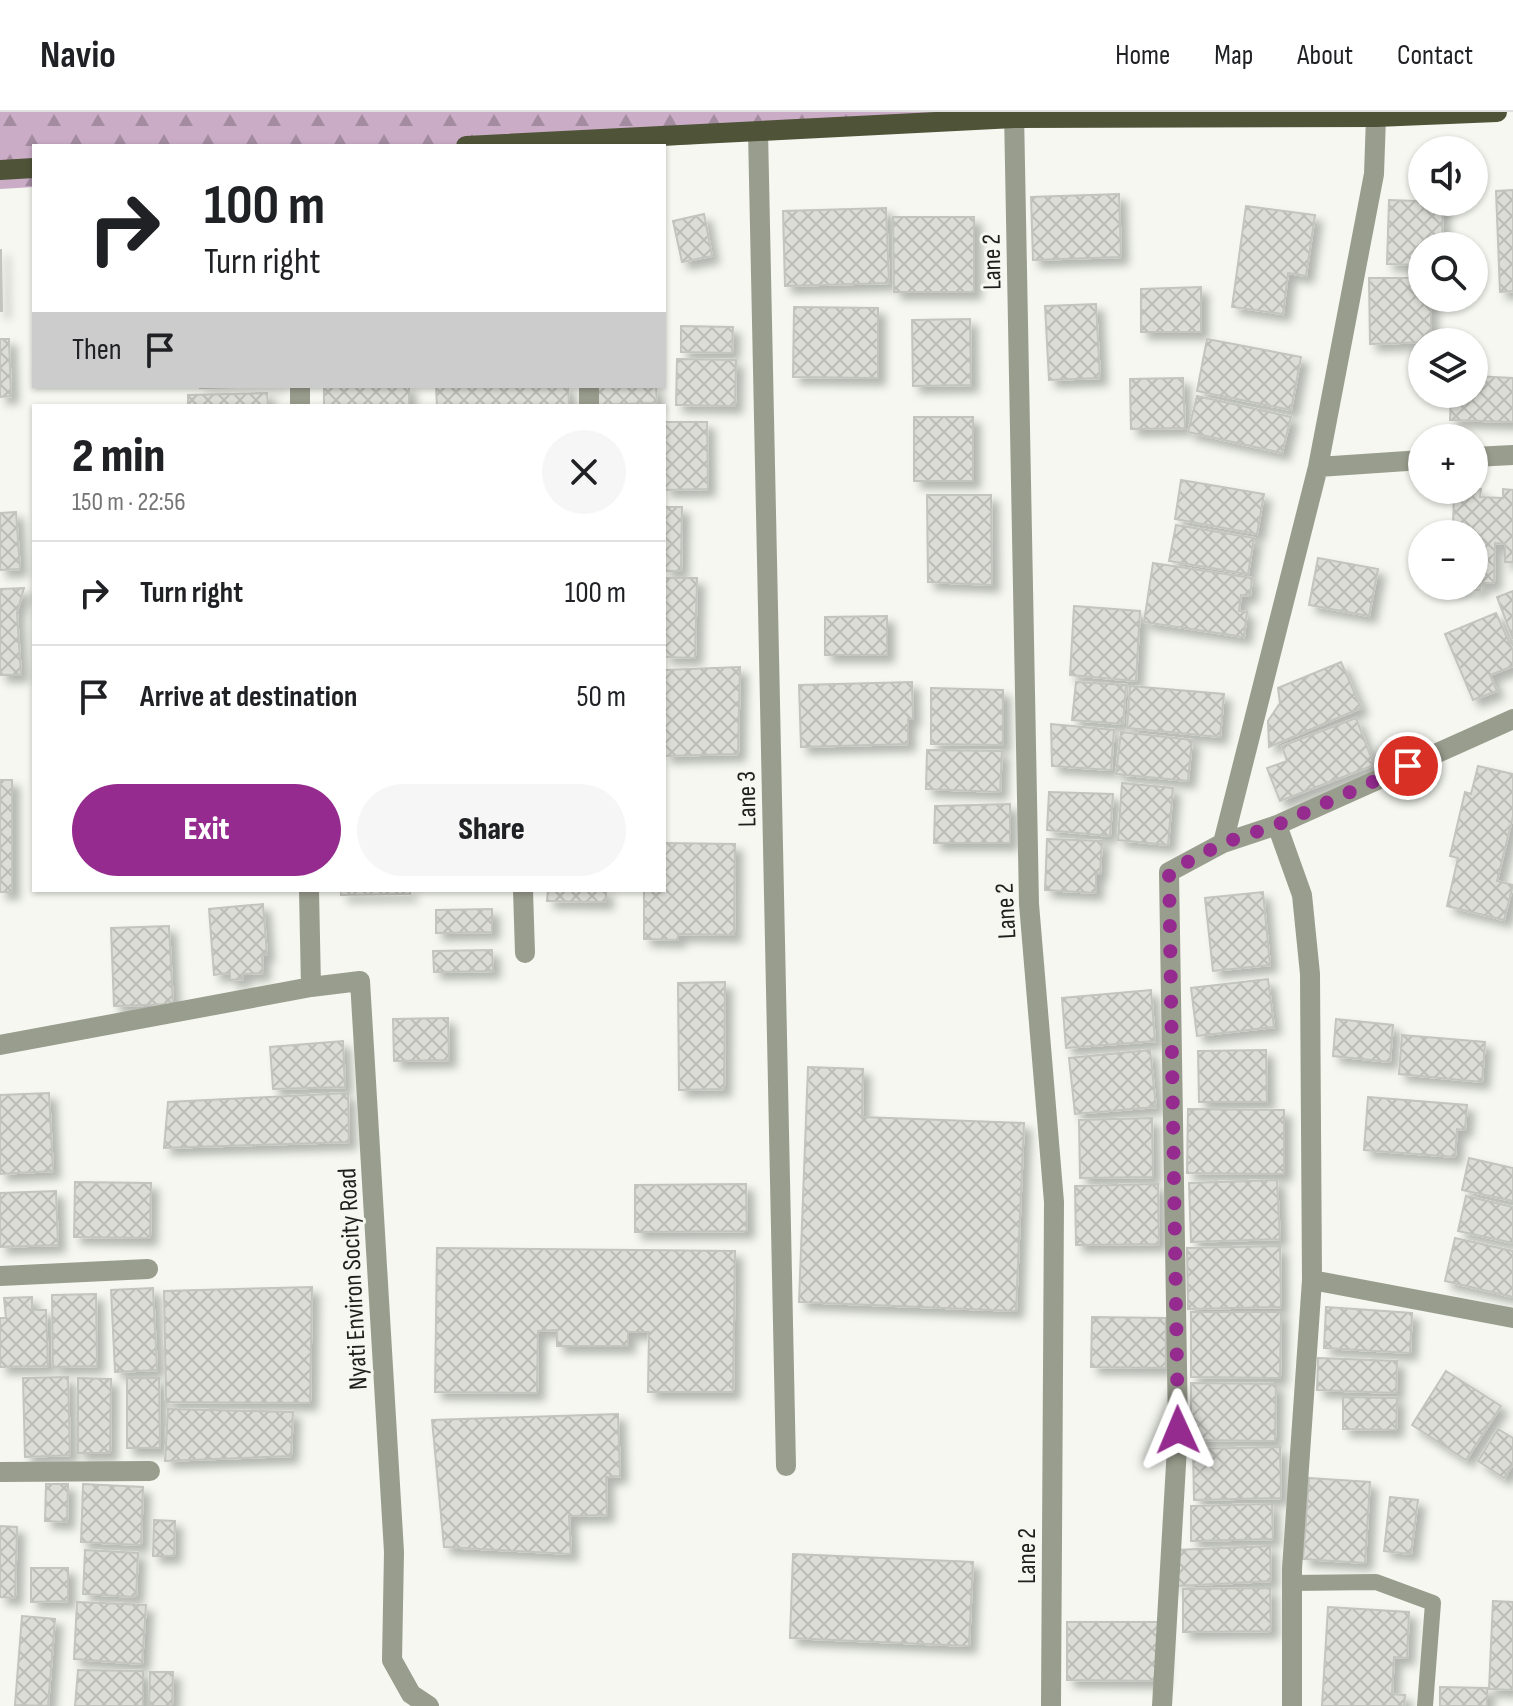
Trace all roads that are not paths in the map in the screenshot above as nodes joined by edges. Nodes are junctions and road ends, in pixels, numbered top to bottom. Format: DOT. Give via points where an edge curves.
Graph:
graph roads {
  1 [pos="1497,112"];
  2 [pos="1014,115"];
  3 [pos="1376,117"];
  4 [pos="758,131"];
  5 [pos="586,143"];
  6 [pos="546,144"];
  7 [pos="32,168"];
  8 [pos="0,170"];
  9 [pos="1513,455"];
  10 [pos="1488,456"];
  11 [pos="1408,461"];
  12 [pos="1318,467"];
  13 [pos="1513,719"];
  14 [pos="1277,825"];
  15 [pos="1223,843"];
  16 [pos="309,892"];
  17 [pos="523,892"];
  18 [pos="525,953"];
  19 [pos="311,987"];
  20 [pos="0,1045"];
  21 [pos="148,1269"];
  22 [pos="0,1276"];
  23 [pos="1312,1280"];
  24 [pos="1513,1318"];
  25 [pos="786,1466"];
  26 [pos="150,1471"];
  27 [pos="0,1472"];
  28 [pos="1292,1583"];
  29 [pos="429,1706"];
  30 [pos="1051,1706"];
  31 [pos="1162,1706"];
  32 [pos="1292,1706"];
  33 [pos="1425,1706"];
  1 -- 3 [label="main road"];
  2 -- 3 [label="main road"];
  2 -- 4 [label="main road"];
  2 -- 30 [label="street, Lane 2" via="1029,904 1054,1202"];
  3 -- 12 [label="street" via="1374,174"];
  4 -- 5 [label="main road"];
  4 -- 25 [label="street, Lane 3"];
  5 -- 6 [label="main road"];
  7 -- 8 [label="main road"];
  9 -- 10 [label="street"];
  11 -- 12 [label="street"];
  12 -- 15 [label="street"];
  13 -- 14 [label="street"];
  14 -- 15 [label="street"];
  14 -- 23 [label="street" via="1302,895 1310,974"];
  15 -- 31 [label="street" via="1169,872 1178,1430"];
  16 -- 19 [label="street"];
  17 -- 18 [label="street"];
  19 -- 20 [label="street"];
  19 -- 29 [label="street, Nyati Environ Socity Road" via="360,981 394,1552 392,1660 411,1694"];
  21 -- 22 [label="street"];
  23 -- 24 [label="street"];
  23 -- 28 [label="street"];
  26 -- 27 [label="street"];
  28 -- 32 [label="street"];
  28 -- 33 [label="lane" via="1376,1582 1433,1603"];
}
